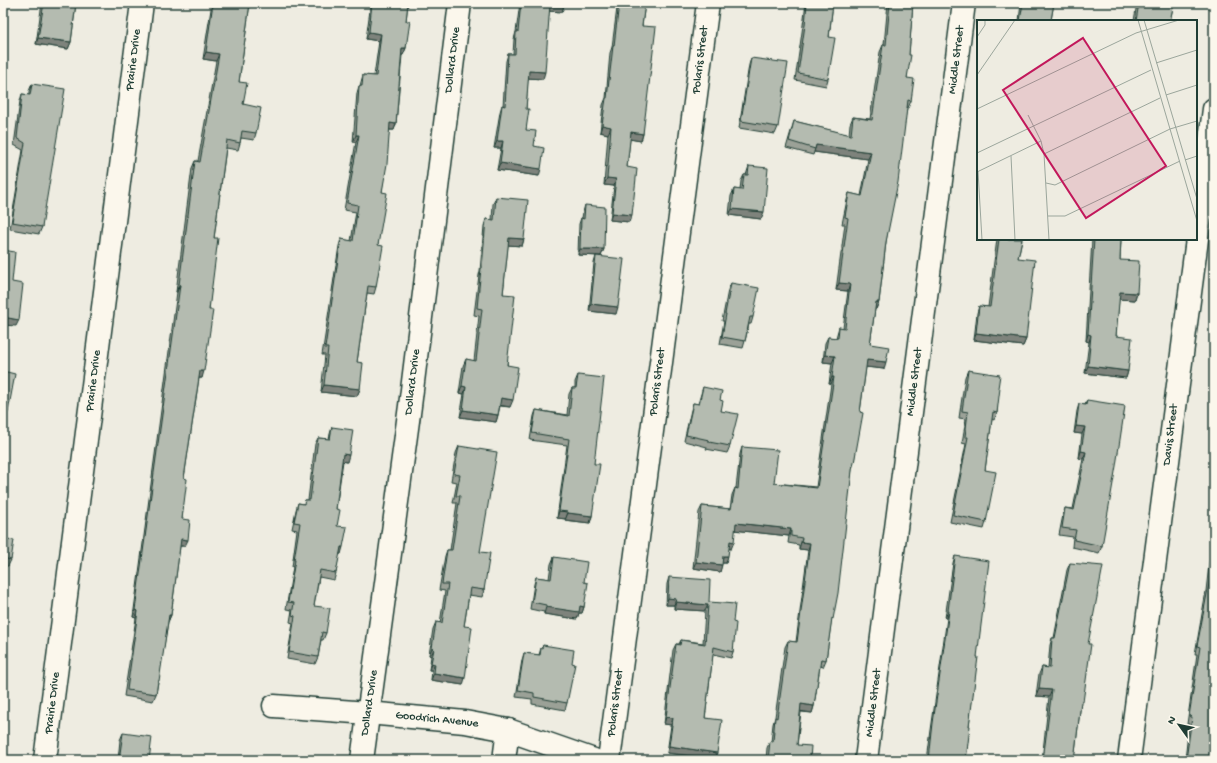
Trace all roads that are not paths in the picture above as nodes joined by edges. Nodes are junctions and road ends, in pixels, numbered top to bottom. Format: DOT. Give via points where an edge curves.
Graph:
graph roads {
  1 [pos="142,3"];
  2 [pos="460,3"];
  3 [pos="708,3"];
  4 [pos="964,3"];
  5 [pos="1214,109"];
  6 [pos="1197,239"];
  7 [pos="1197,240"];
  8 [pos="274,706"];
  9 [pos="368,713"];
  10 [pos="508,730"];
  11 [pos="45,760"];
  12 [pos="362,760"];
  13 [pos="504,760"];
  14 [pos="594,760"];
  15 [pos="609,760"];
  16 [pos="866,760"];
  17 [pos="1129,760"];
  1 -- 11 [label="street, Prairie Drive"];
  2 -- 9 [label="street, Dollard Drive" via="409,414"];
  3 -- 15 [label="street, Polaris Street"];
  4 -- 16 [label="street, Middle Street"];
  5 -- 6 [label="street, Davis Street"];
  7 -- 17 [label="street, Davis Street"];
  8 -- 9 [label="street, Goodrich Avenue"];
  9 -- 10 [label="street, Goodrich Avenue" via="466,722"];
  9 -- 12 [label="street, Dollard Drive"];
  10 -- 13 [label="street"];
  10 -- 14 [label="street, Goodrich Avenue"];
}
